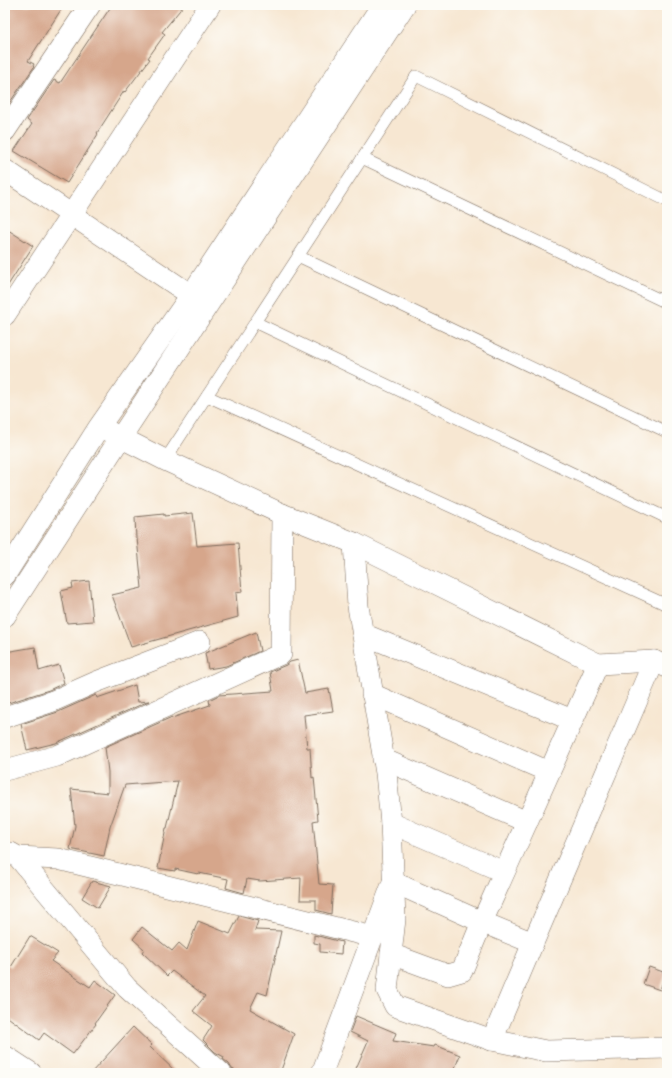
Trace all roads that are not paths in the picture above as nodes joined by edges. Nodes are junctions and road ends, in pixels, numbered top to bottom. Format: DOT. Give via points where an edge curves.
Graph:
graph roads {
  1 [pos="90,5"];
  2 [pos="210,5"];
  3 [pos="382,5"];
  4 [pos="405,5"];
  5 [pos="5,131"];
  6 [pos="362,158"];
  7 [pos="5,170"];
  8 [pos="667,200"];
  9 [pos="71,214"];
  10 [pos="298,256"];
  11 [pos="191,295"];
  12 [pos="9,301"];
  13 [pos="667,303"];
  14 [pos="255,322"];
  15 [pos="206,396"];
  16 [pos="99,427"];
  17 [pos="667,432"];
  18 [pos="120,437"];
  19 [pos="165,460"];
  20 [pos="282,514"];
  21 [pos="667,518"];
  22 [pos="354,543"];
  23 [pos="5,575"];
  24 [pos="667,606"];
  25 [pos="5,616"];
  26 [pos="363,634"];
  27 [pos="200,642"];
  28 [pos="598,664"];
  29 [pos="660,664"];
  30 [pos="372,694"];
  31 [pos="5,717"];
  32 [pos="572,720"];
  33 [pos="383,759"];
  34 [pos="5,770"];
  35 [pos="549,772"];
  36 [pos="527,822"];
  37 [pos="391,823"];
  38 [pos="11,854"];
  39 [pos="504,872"];
  40 [pos="393,882"];
  41 [pos="482,922"];
  42 [pos="373,937"];
  43 [pos="532,943"];
  44 [pos="391,954"];
  45 [pos="492,1040"];
  46 [pos="667,1048"];
  47 [pos="5,1056"];
  48 [pos="32,1073"];
  49 [pos="221,1073"];
  50 [pos="322,1073"];
  1 -- 5 [label="street"];
  2 -- 9 [label="street"];
  3 -- 11 [label="street"];
  4 -- 18 [label="street"];
  6 -- 8 [label="lane" via="416,76"];
  6 -- 10 [label="lane"];
  6 -- 13 [label="lane"];
  7 -- 9 [label="street"];
  9 -- 11 [label="street"];
  9 -- 12 [label="street"];
  10 -- 14 [label="lane"];
  10 -- 17 [label="lane"];
  11 -- 16 [label="street"];
  14 -- 15 [label="lane"];
  14 -- 21 [label="lane"];
  15 -- 19 [label="lane"];
  15 -- 24 [label="lane"];
  16 -- 18 [label="street"];
  16 -- 23 [label="street"];
  18 -- 19 [label="street"];
  18 -- 25 [label="street"];
  19 -- 20 [label="street"];
  20 -- 22 [label="street"];
  20 -- 34 [label="street" via="281,654 57,756"];
  22 -- 26 [label="street" via="358,606"];
  22 -- 28 [label="street"];
  26 -- 30 [label="street"];
  26 -- 32 [label="street"];
  27 -- 31 [label="street" via="53,701"];
  28 -- 29 [label="street"];
  28 -- 32 [label="street"];
  29 -- 43 [label="street"];
  30 -- 33 [label="street"];
  30 -- 35 [label="street"];
  32 -- 35 [label="street"];
  33 -- 36 [label="street"];
  33 -- 37 [label="street"];
  35 -- 36 [label="street"];
  36 -- 39 [label="street"];
  37 -- 39 [label="street"];
  37 -- 40 [label="street"];
  38 -- 42 [label="street" via="58,859"];
  38 -- 49 [label="street" via="127,988"];
  39 -- 41 [label="street"];
  40 -- 41 [label="street"];
  40 -- 42 [label="street"];
  40 -- 44 [label="street" via="395,919"];
  41 -- 43 [label="street"];
  41 -- 44 [label="street" via="462,971 448,975"];
  42 -- 50 [label="street"];
  43 -- 45 [label="street"];
  44 -- 45 [label="street" via="387,990 395,1006"];
  45 -- 46 [label="street" via="546,1051"];
  47 -- 48 [label="street"];
}
